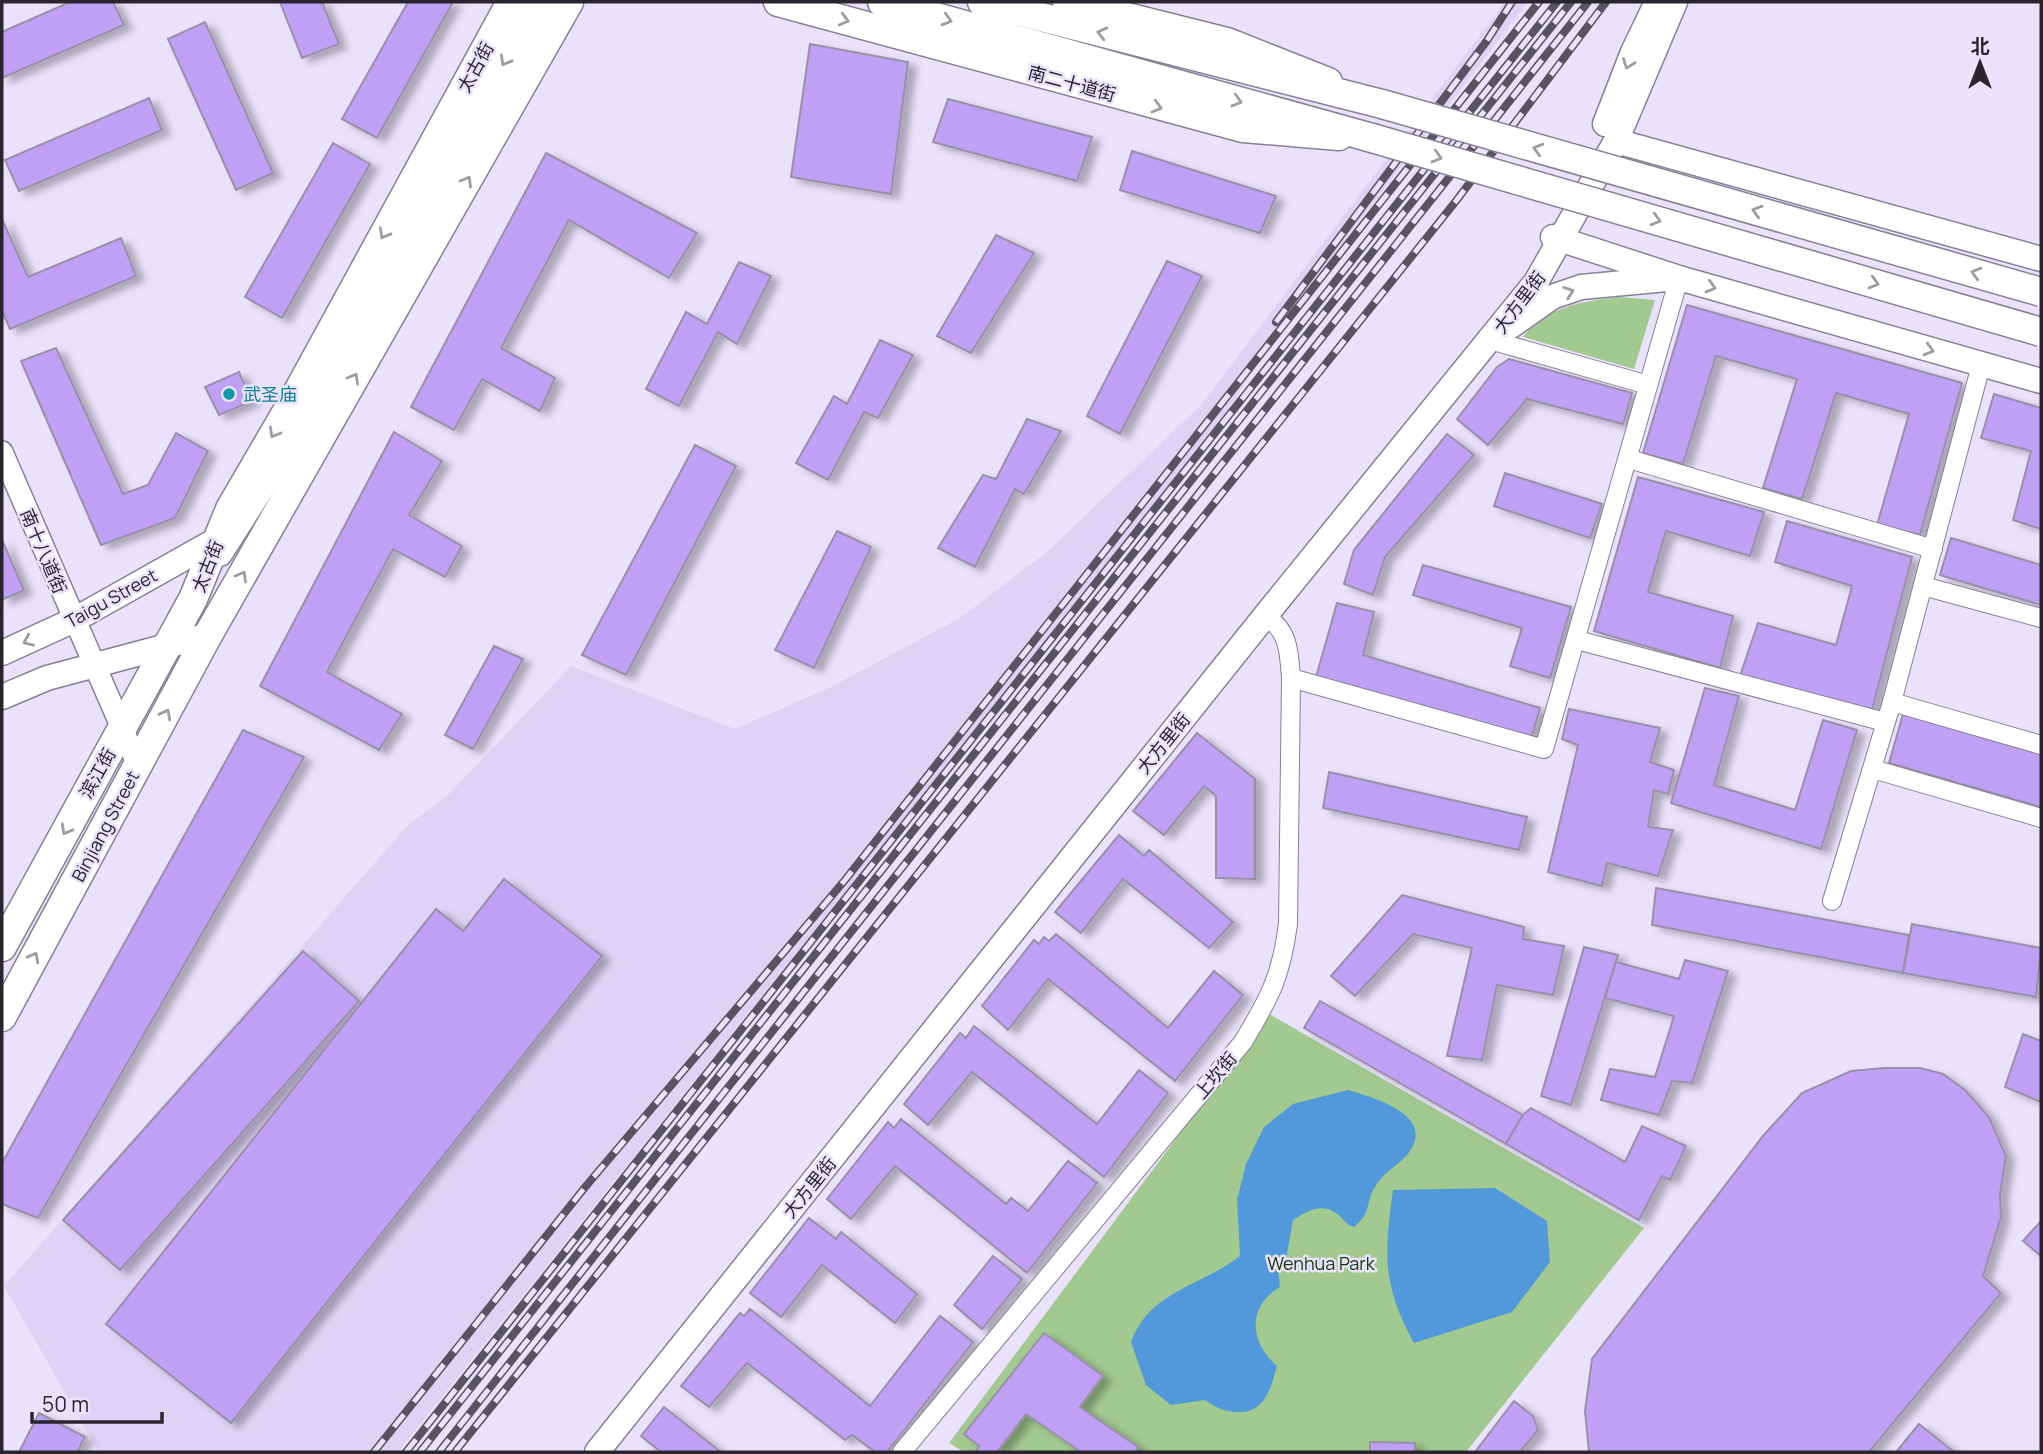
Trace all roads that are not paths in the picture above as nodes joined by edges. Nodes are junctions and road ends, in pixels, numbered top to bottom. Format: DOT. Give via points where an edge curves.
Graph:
graph roads {
  1 [pos="511,2"];
  2 [pos="538,2"];
  3 [pos="569,2"];
  4 [pos="778,2"];
  5 [pos="881,2"];
  6 [pos="982,2"];
  7 [pos="1067,2"];
  8 [pos="1657,2"];
  9 [pos="1675,2"];
  10 [pos="1382,104"];
  11 [pos="1371,138"];
  12 [pos="1616,141"];
  13 [pos="1558,239"];
  14 [pos="2041,259"];
  15 [pos="1679,278"];
  16 [pos="2041,292"];
  17 [pos="2041,332"];
  18 [pos="1490,340"];
  19 [pos="1981,365"];
  20 [pos="2041,382"];
  21 [pos="1648,385"];
  22 [pos="295,439"];
  23 [pos="2,452"];
  24 [pos="1629,459"];
  25 [pos="218,539"];
  26 [pos="1933,549"];
  27 [pos="1923,586"];
  28 [pos="193,599"];
  29 [pos="1265,616"];
  30 [pos="2041,618"];
  31 [pos="75,621"];
  32 [pos="208,635"];
  33 [pos="1577,640"];
  34 [pos="168,645"];
  35 [pos="2,653"];
  36 [pos="94,665"];
  37 [pos="1291,678"];
  38 [pos="2,697"];
  39 [pos="1892,702"];
  40 [pos="1885,722"];
  41 [pos="122,728"];
  42 [pos="2041,745"];
  43 [pos="138,765"];
  44 [pos="1873,769"];
  45 [pos="2041,818"];
  46 [pos="1832,901"];
  47 [pos="2,947"];
  48 [pos="2,1017"];
  49 [pos="584,1452"];
  50 [pos="597,1452"];
  51 [pos="902,1452"];
  1 -- 25 [label="main road, 太古街, one-way" via="230,509"];
  2 -- 22 [label="main road, 太古街, one-way"];
  32 -- 3 [label="main road, 太古街, one-way"];
  4 -- 11 [label="main road, 南二十道街, one-way" via="1242,128"];
  5 -- 11 [label="main road, one-way"];
  10 -- 6 [label="main road, one-way"];
  7 -- 10 [label="main road" via="1227,42"];
  8 -- 13 [label="main road, 大方里街, one-way"];
  9 -- 12 [label="main road, 大方里街"];
  16 -- 10 [label="main road, one-way, bridge"];
  11 -- 17 [label="main road, one-way, bridge"];
  12 -- 13 [label="main road, 大方里街"];
  12 -- 14 [label="main road"];
  13 -- 15 [label="main road"];
  13 -- 18 [label="main road, 大方里街" via="1536,282"];
  13 -- 49 [label="main road, 大方里街" via="1367,466"];
  18 -- 15 [label="main road, one-way" via="1552,298 1581,287"];
  15 -- 19 [label="main road, one-way"];
  15 -- 21 [label="street"];
  18 -- 21 [label="street"];
  18 -- 29 [label="main road, 大方里街"];
  19 -- 20 [label="main road"];
  19 -- 26 [label="street"];
  21 -- 24 [label="street"];
  22 -- 28 [label="street, 太古街"];
  23 -- 31 [label="street, 南十八道街"];
  24 -- 26 [label="street"];
  24 -- 33 [label="street"];
  25 -- 28 [label="main road, 太古街"];
  25 -- 31 [label="main road, Taigu Street"];
  26 -- 27 [label="street"];
  27 -- 30 [label="street"];
  27 -- 39 [label="street"];
  28 -- 34 [label="main road, 滨江街"];
  29 -- 37 [label="street, 上坎街" via="1279,624 1289,645"];
  29 -- 50 [label="main road, 大方里街"];
  31 -- 35 [label="main road, Taigu Street, one-way"];
  31 -- 36 [label="street, 南十八道街"];
  32 -- 34 [label="main road"];
  43 -- 32 [label="main road, Binjiang Street, one-way"];
  33 -- 37 [label="street" via="1544,749"];
  33 -- 40 [label="street"];
  34 -- 36 [label="main road"];
  34 -- 41 [label="main road, 滨江街"];
  36 -- 38 [label="main road"];
  36 -- 41 [label="street, 南十八道街"];
  37 -- 51 [label="street, 上坎街" via="1288,924 1275,988 1242,1042"];
  39 -- 40 [label="street"];
  39 -- 42 [label="street"];
  40 -- 44 [label="street"];
  41 -- 43 [label="street, 南十八道街"];
  41 -- 47 [label="main road, 滨江街, one-way"];
  48 -- 43 [label="main road, Binjiang Street, one-way"];
  44 -- 45 [label="street"];
  44 -- 46 [label="street"];
}
